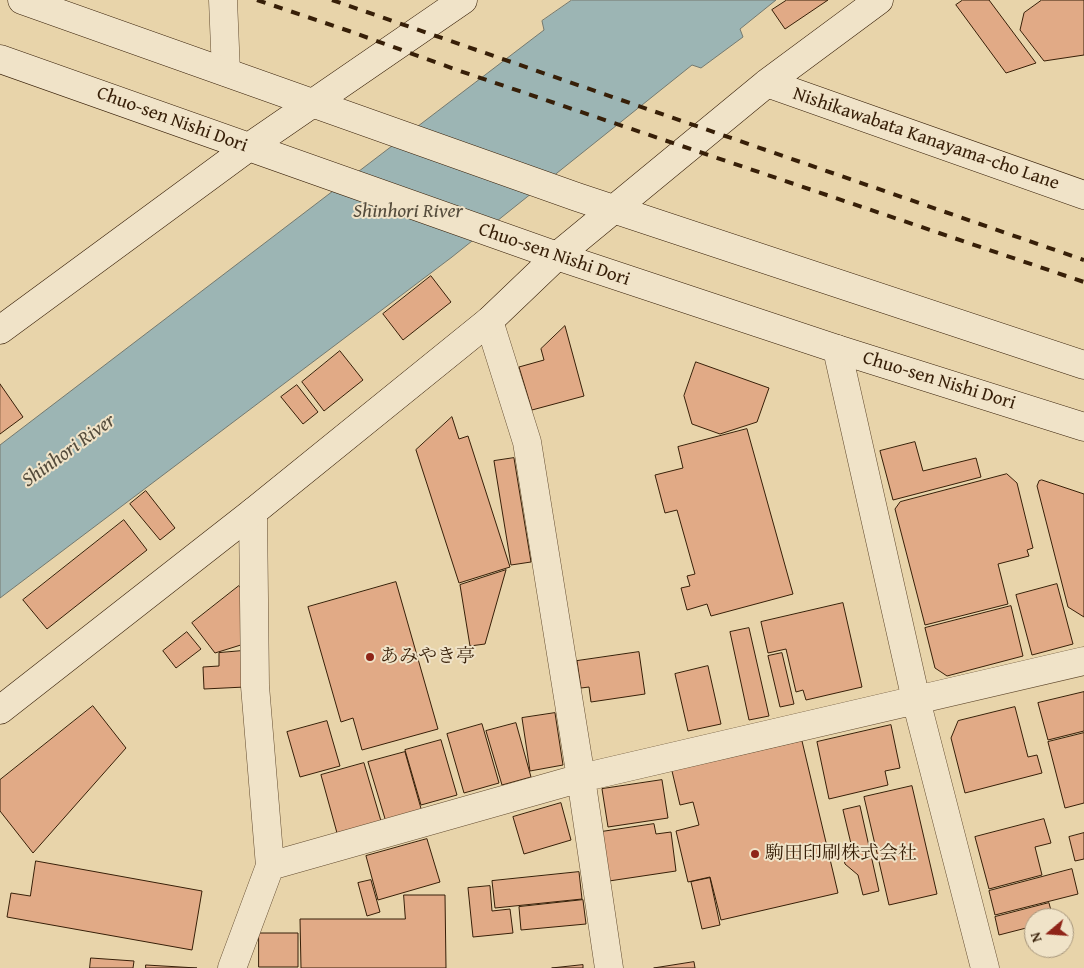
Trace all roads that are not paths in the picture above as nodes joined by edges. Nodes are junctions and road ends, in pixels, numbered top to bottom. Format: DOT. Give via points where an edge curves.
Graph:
graph roads {
  1 [pos="22,0"];
  2 [pos="223,0"];
  3 [pos="463,0"];
  4 [pos="880,0"];
  5 [pos="0,59"];
  6 [pos="226,72"];
  7 [pos="767,83"];
  8 [pos="314,103"];
  9 [pos="249,147"];
  10 [pos="1084,195"];
  11 [pos="614,209"];
  12 [pos="557,256"];
  13 [pos="489,322"];
  14 [pos="0,330"];
  15 [pos="837,349"];
  16 [pos="1084,365"];
  17 [pos="1084,427"];
  18 [pos="253,512"];
  19 [pos="1084,661"];
  20 [pos="916,700"];
  21 [pos="0,710"];
  22 [pos="581,778"];
  23 [pos="270,866"];
  24 [pos="232,968"];
  25 [pos="610,968"];
  26 [pos="986,968"];
  1 -- 6 [label="street"];
  2 -- 6 [label="street"];
  3 -- 8 [label="street"];
  4 -- 7 [label="street"];
  5 -- 9 [label="street, Chuo-sen Nishi Dori"];
  6 -- 8 [label="street"];
  7 -- 10 [label="street, Nishikawabata Kanayama-cho Lane"];
  7 -- 11 [label="street"];
  8 -- 9 [label="street"];
  8 -- 11 [label="street"];
  9 -- 12 [label="street, Chuo-sen Nishi Dori"];
  9 -- 14 [label="street"];
  11 -- 12 [label="street"];
  11 -- 16 [label="street"];
  12 -- 13 [label="street"];
  12 -- 15 [label="street, Chuo-sen Nishi Dori"];
  13 -- 18 [label="street"];
  13 -- 22 [label="street" via="527,442"];
  15 -- 17 [label="street, Chuo-sen Nishi Dori"];
  15 -- 20 [label="street"];
  18 -- 21 [label="street"];
  18 -- 23 [label="street" via="256,686"];
  19 -- 20 [label="street"];
  20 -- 22 [label="street"];
  20 -- 26 [label="street"];
  22 -- 23 [label="street"];
  22 -- 25 [label="street"];
  23 -- 24 [label="street"];
}
